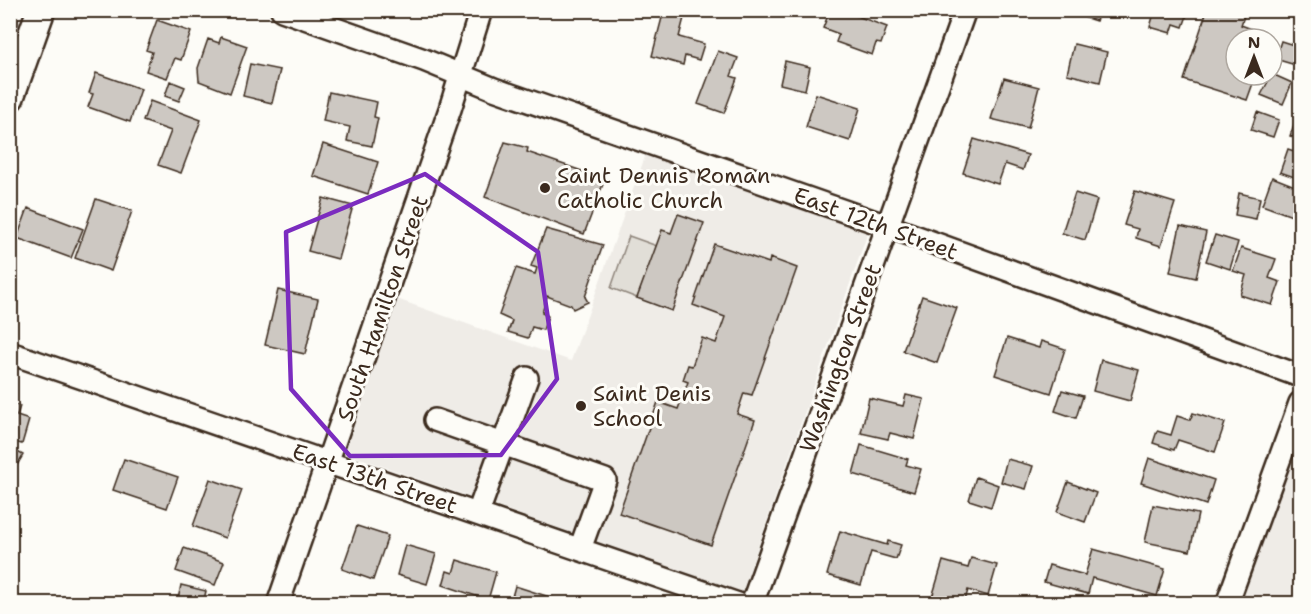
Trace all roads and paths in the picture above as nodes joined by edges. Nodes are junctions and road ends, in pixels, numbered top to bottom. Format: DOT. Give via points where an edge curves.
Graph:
graph roads {
  1 [pos="41,10"];
  2 [pos="282,10"];
  3 [pos="481,10"];
  4 [pos="965,10"];
  5 [pos="461,75"];
  6 [pos="10,97"];
  7 [pos="887,226"];
  8 [pos="10,353"];
  9 [pos="1300,376"];
  10 [pos="527,378"];
  11 [pos="1300,403"];
  12 [pos="435,420"];
  13 [pos="503,444"];
  14 [pos="329,462"];
  15 [pos="478,513"];
  16 [pos="580,549"];
  17 [pos="278,603"];
  18 [pos="738,603"];
  19 [pos="752,603"];
  20 [pos="1227,603"];
  1 -- 6 [label="main road"];
  2 -- 5 [label="street, East 12th Street"];
  3 -- 5 [label="street, South Hamilton Street"];
  4 -- 7 [label="street, Washington Street"];
  5 -- 7 [label="street, East 12th Street"];
  5 -- 14 [label="street, South Hamilton Street"];
  7 -- 9 [label="street, East 12th Street"];
  7 -- 19 [label="street, Washington Street"];
  8 -- 14 [label="street, East 13th Street"];
  10 -- 13 [label="street"];
  11 -- 20 [label="street"];
  12 -- 13 [label="street"];
  13 -- 15 [label="street"];
  13 -- 16 [label="street" via="604,480"];
  14 -- 15 [label="street, East 13th Street"];
  14 -- 17 [label="street, South Hamilton Street"];
  15 -- 16 [label="street, East 13th Street"];
  16 -- 18 [label="street, East 13th Street"];
}
